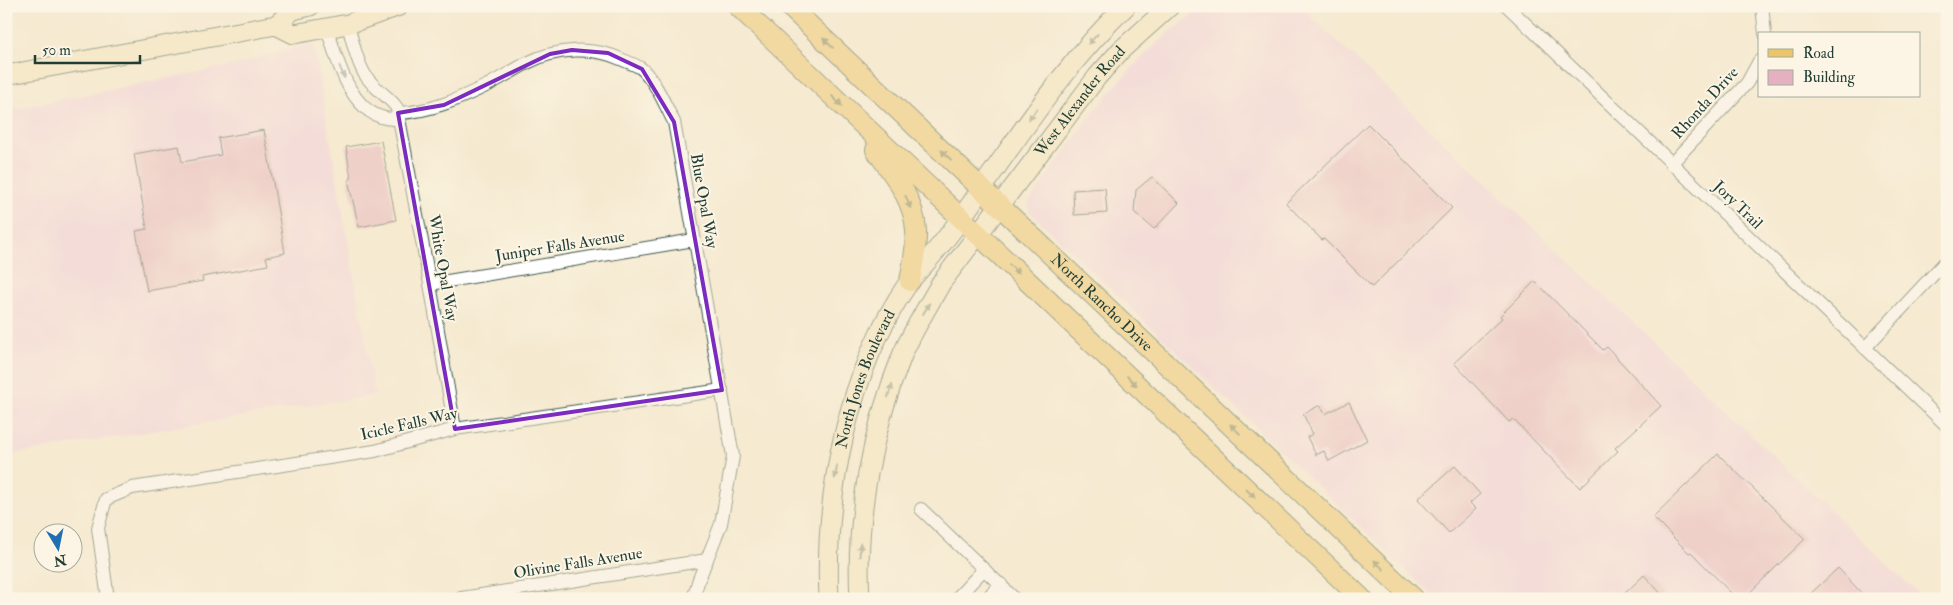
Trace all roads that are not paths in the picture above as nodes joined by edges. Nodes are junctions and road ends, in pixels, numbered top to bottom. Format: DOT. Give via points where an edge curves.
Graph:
graph roads {
  1 [pos="310,6"];
  2 [pos="399,6"];
  3 [pos="738,6"];
  4 [pos="789,6"];
  5 [pos="1126,6"];
  6 [pos="1151,6"];
  7 [pos="1170,6"];
  8 [pos="1507,6"];
  9 [pos="1762,6"];
  10 [pos="348,24"];
  11 [pos="276,25"];
  12 [pos="327,28"];
  13 [pos="1764,32"];
  14 [pos="1110,62"];
  15 [pos="1758,63"];
  16 [pos="6,75"];
  17 [pos="398,113"];
  18 [pos="854,117"];
  19 [pos="1671,164"];
  20 [pos="982,189"];
  21 [pos="1000,207"];
  22 [pos="960,218"];
  23 [pos="979,235"];
  24 [pos="694,240"];
  25 [pos="1947,260"];
  26 [pos="910,281"];
  27 [pos="430,284"];
  28 [pos="1865,348"];
  29 [pos="722,390"];
  30 [pos="1947,426"];
  31 [pos="455,429"];
  32 [pos="921,509"];
  33 [pos="706,560"];
  34 [pos="984,569"];
  35 [pos="1001,584"];
  36 [pos="108,599"];
  37 [pos="455,599"];
  38 [pos="693,599"];
  39 [pos="829,599"];
  40 [pos="860,599"];
  41 [pos="956,599"];
  42 [pos="986,599"];
  43 [pos="1015,599"];
  44 [pos="1362,599"];
  45 [pos="1414,599"];
  1 -- 11 [label="main road" via="293,10"];
  2 -- 10 [label="main road"];
  3 -- 18 [label="main road, one-way"];
  20 -- 4 [label="main road, North Rancho Drive, one-way"];
  5 -- 20 [label="main road, West Alexander Road, one-way" via="1098,33 1036,110"];
  6 -- 14 [label="main road" via="1111,47"];
  7 -- 14 [label="main road, West Alexander Road"];
  8 -- 19 [label="street, Jory Trail"];
  9 -- 13 [label="street"];
  10 -- 12 [label="main road"];
  10 -- 17 [label="street" via="364,74 392,102"];
  11 -- 12 [label="main road" via="294,34"];
  11 -- 16 [label="main road"];
  12 -- 17 [label="street, Blue Opal Way, one-way" via="341,73 354,96 368,110 383,118 393,118"];
  14 -- 21 [label="main road, West Alexander Road"];
  15 -- 19 [label="street, Rhonda Drive" via="1747,83"];
  17 -- 24 [label="street, Blue Opal Way" via="444,105 550,54 572,50 608,53 642,69 674,122"];
  17 -- 27 [label="street, White Opal Way"];
  18 -- 22 [label="main road"];
  18 -- 26 [label="main road, one-way" via="903,189 914,215 916,232"];
  19 -- 28 [label="street, Jory Trail"];
  20 -- 21 [label="main road, North Rancho Drive"];
  20 -- 22 [label="main road, North Jones Boulevard"];
  21 -- 23 [label="main road, North Jones Boulevard"];
  45 -- 21 [label="main road, North Rancho Drive, one-way"];
  22 -- 23 [label="main road"];
  22 -- 26 [label="main road, North Jones Boulevard"];
  40 -- 23 [label="main road, North Jones Boulevard, one-way" via="859,549 869,474 877,432 892,386 922,315"];
  23 -- 44 [label="main road, one-way"];
  24 -- 27 [label="street, Juniper Falls Avenue"];
  24 -- 29 [label="street, Blue Opal Way"];
  25 -- 28 [label="street"];
  26 -- 39 [label="main road, North Jones Boulevard, one-way" via="868,360 842,439 831,511"];
  27 -- 31 [label="street, White Opal Way"];
  28 -- 30 [label="street, Jory Trail"];
  29 -- 31 [label="street, Icicle Falls Way"];
  29 -- 33 [label="street, Blue Opal Way" via="733,456 721,524"];
  31 -- 36 [label="street, Icicle Falls Way" via="375,451 132,488 106,499 98,528"];
  32 -- 34 [label="street"];
  33 -- 37 [label="street, Olivine Falls Avenue"];
  33 -- 38 [label="street, Blue Opal Way"];
  34 -- 35 [label="street"];
  34 -- 41 [label="street"];
  35 -- 42 [label="street"];
  35 -- 43 [label="street"];
}
